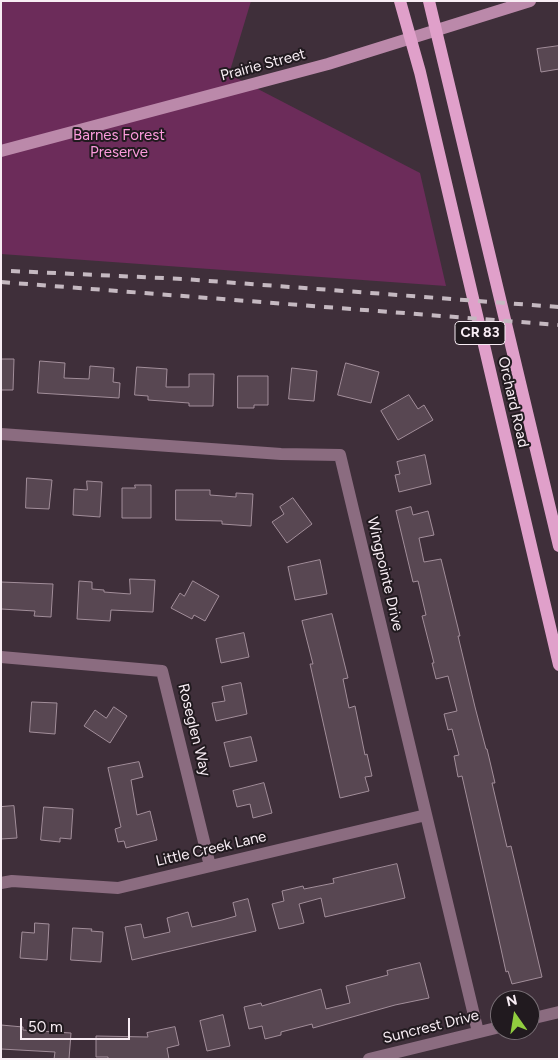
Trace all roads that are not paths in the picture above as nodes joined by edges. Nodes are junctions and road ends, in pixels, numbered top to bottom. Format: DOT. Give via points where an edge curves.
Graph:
graph roads {
  1 [pos="400,1"];
  2 [pos="429,1"];
  3 [pos="530,1"];
  4 [pos="436,31"];
  5 [pos="410,39"];
  6 [pos="1,151"];
  7 [pos="1,434"];
  8 [pos="559,546"];
  9 [pos="1,657"];
  10 [pos="559,665"];
  11 [pos="426,815"];
  12 [pos="210,866"];
  13 [pos="1,883"];
  14 [pos="559,1012"];
  15 [pos="540,1017"];
  16 [pos="490,1029"];
  17 [pos="478,1032"];
  18 [pos="369,1059"];
  1 -- 5 [label="main road, Orchard Road / CR 83"];
  2 -- 4 [label="main road, Orchard Road / CR 83"];
  3 -- 4 [label="street, Prairie Street"];
  4 -- 5 [label="street, Prairie Street"];
  4 -- 8 [label="main road, Orchard Road / CR 83"];
  5 -- 6 [label="street, Prairie Street"];
  5 -- 10 [label="main road, Orchard Road / CR 83"];
  7 -- 11 [label="street, Wingpointe Drive" via="281,454 340,455"];
  9 -- 12 [label="street, Roseglen Way" via="162,671"];
  11 -- 12 [label="street, Little Creek Lane"];
  11 -- 17 [label="street, Wingpointe Drive"];
  12 -- 13 [label="street, Little Creek Lane" via="118,888 12,880"];
  14 -- 15 [label="street"];
  16 -- 17 [label="street, Suncrest Drive"];
  17 -- 18 [label="street, Suncrest Drive"];
}
